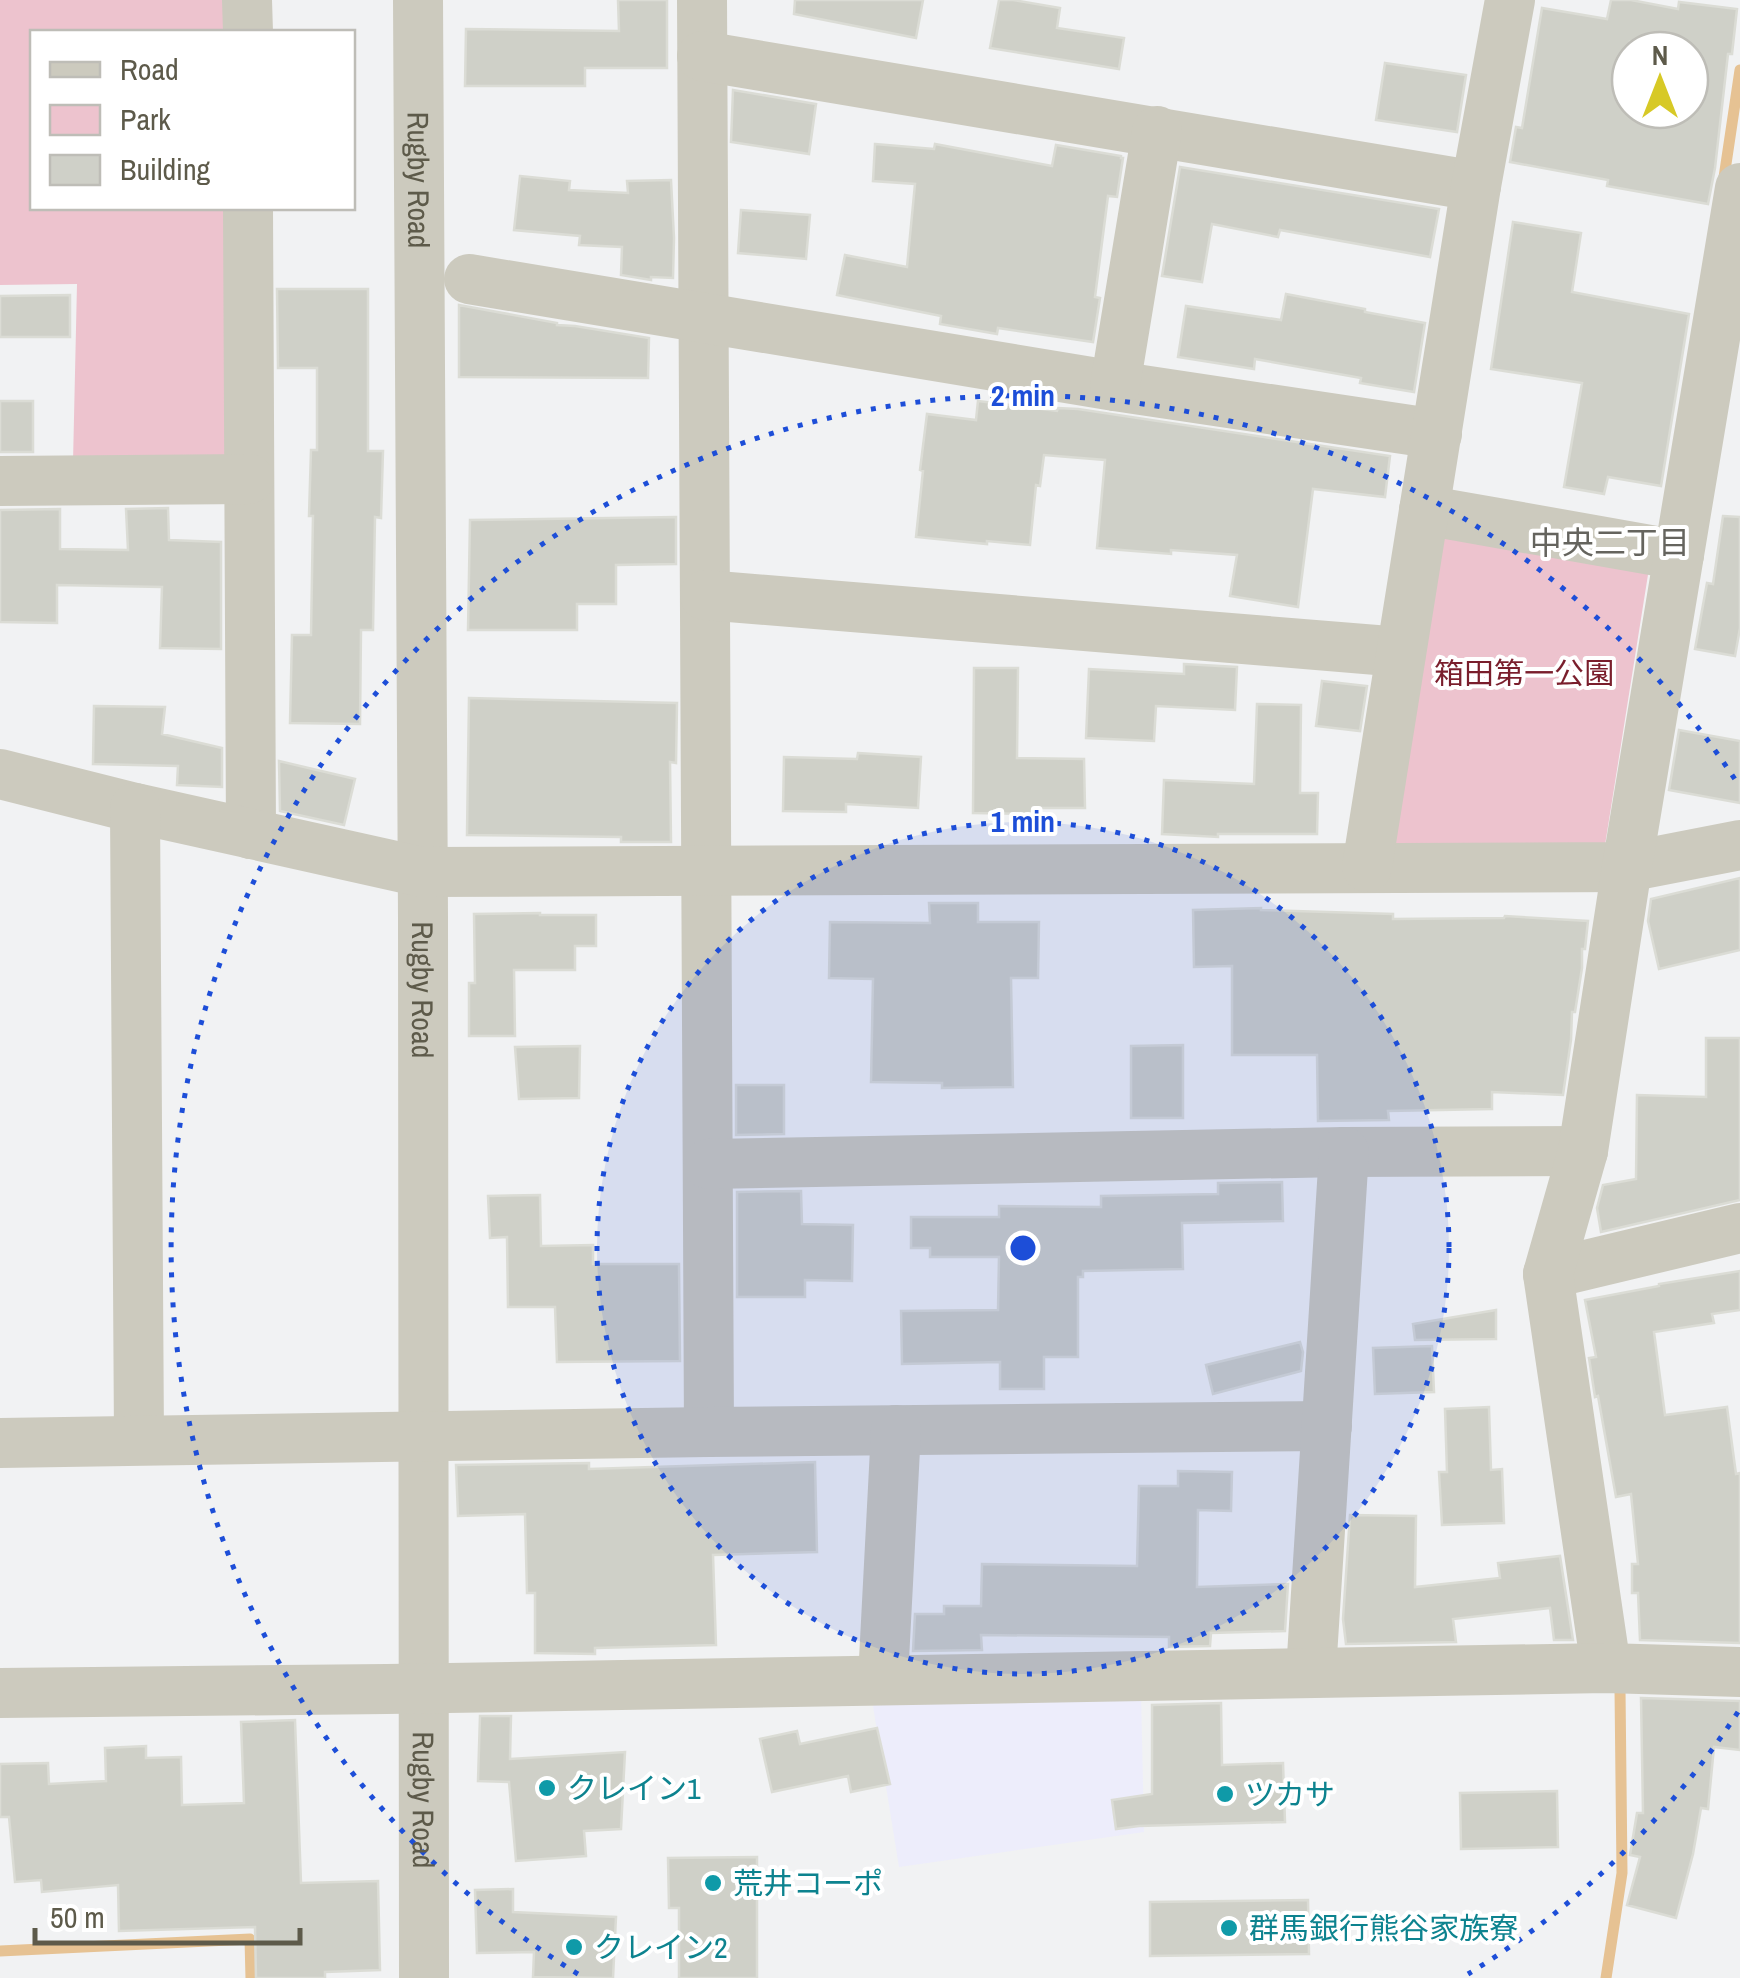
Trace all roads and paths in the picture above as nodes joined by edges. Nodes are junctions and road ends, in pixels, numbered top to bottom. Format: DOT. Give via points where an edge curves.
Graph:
graph roads {
  1 [pos="248,0"];
  2 [pos="418,0"];
  3 [pos="702,0"];
  4 [pos="1510,0"];
  5 [pos="248,30"];
  6 [pos="702,56"];
  7 [pos="1157,131"];
  8 [pos="1476,186"];
  9 [pos="1740,188"];
  10 [pos="248,210"];
  11 [pos="469,279"];
  12 [pos="1731,306"];
  13 [pos="704,317"];
  14 [pos="1115,386"];
  15 [pos="1436,434"];
  16 [pos="249,478"];
  17 [pos="0,481"];
  18 [pos="1424,510"];
  19 [pos="1680,555"];
  20 [pos="705,595"];
  21 [pos="1400,652"];
  22 [pos="0,774"];
  23 [pos="135,808"];
  24 [pos="250,834"];
  25 [pos="1740,845"];
  26 [pos="1367,867"];
  27 [pos="1627,867"];
  28 [pos="705,870"];
  29 [pos="422,872"];
  30 [pos="1583,1151"];
  31 [pos="1344,1152"];
  32 [pos="708,1164"];
  33 [pos="1740,1228"];
  34 [pos="1548,1274"];
  35 [pos="1327,1426"];
  36 [pos="896,1430"];
  37 [pos="709,1432"];
  38 [pos="423,1436"];
  39 [pos="140,1440"];
  40 [pos="0,1443"];
  41 [pos="1606,1668"];
  42 [pos="1311,1672"];
  43 [pos="1740,1672"];
  44 [pos="883,1679"];
  45 [pos="424,1688"];
  46 [pos="0,1694"];
  47 [pos="424,1978"];
  1 -- 5 [label="street"];
  2 -- 29 [label="street, Rugby Road"];
  3 -- 6 [label="street"];
  4 -- 8 [label="street"];
  6 -- 7 [label="street"];
  6 -- 13 [label="street"];
  7 -- 8 [label="street"];
  7 -- 14 [label="street"];
  8 -- 15 [label="street"];
  9 -- 12 [label="street"];
  10 -- 16 [label="street"];
  11 -- 13 [label="street"];
  12 -- 19 [label="street"];
  13 -- 14 [label="street"];
  13 -- 20 [label="street"];
  14 -- 15 [label="street"];
  15 -- 18 [label="street"];
  16 -- 17 [label="street"];
  16 -- 24 [label="street"];
  18 -- 19 [label="street"];
  18 -- 21 [label="street"];
  19 -- 27 [label="street"];
  20 -- 21 [label="street"];
  20 -- 28 [label="street"];
  21 -- 26 [label="street"];
  22 -- 23 [label="street"];
  23 -- 24 [label="street"];
  23 -- 39 [label="street"];
  24 -- 29 [label="street"];
  25 -- 27 [label="street"];
  26 -- 27 [label="street"];
  26 -- 28 [label="street"];
  27 -- 30 [label="street"];
  28 -- 29 [label="street"];
  28 -- 32 [label="street"];
  29 -- 38 [label="street, Rugby Road"];
  30 -- 31 [label="street"];
  30 -- 34 [label="street"];
  31 -- 32 [label="street"];
  31 -- 35 [label="street"];
  32 -- 37 [label="street"];
  33 -- 34 [label="street"];
  34 -- 41 [label="street"];
  35 -- 36 [label="street"];
  35 -- 42 [label="street"];
  36 -- 37 [label="street"];
  36 -- 44 [label="street"];
  37 -- 38 [label="street"];
  38 -- 39 [label="street"];
  38 -- 45 [label="street, Rugby Road"];
  39 -- 40 [label="street"];
  41 -- 42 [label="street"];
  41 -- 43 [label="street"];
  42 -- 44 [label="street"];
  44 -- 45 [label="street"];
  45 -- 46 [label="street"];
  45 -- 47 [label="street, Rugby Road"];
}
